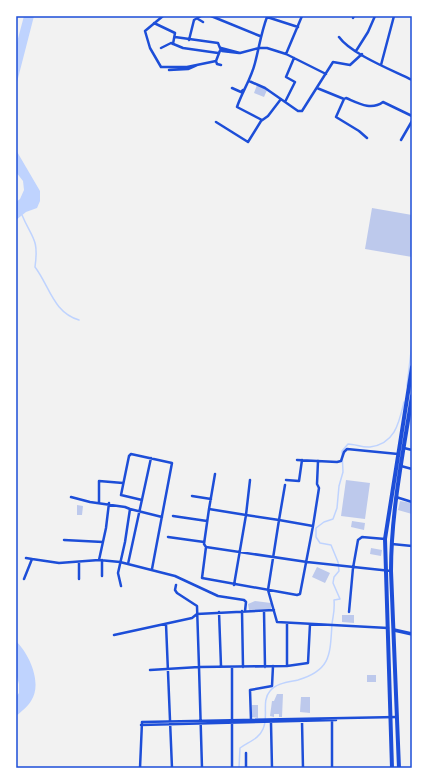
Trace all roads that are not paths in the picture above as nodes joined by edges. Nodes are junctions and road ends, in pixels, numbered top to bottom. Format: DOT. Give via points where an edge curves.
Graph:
graph roads {
  1 [pos="164,16"];
  2 [pos="200,16"];
  3 [pos="211,16"];
  4 [pos="300,16"];
  5 [pos="375,16"];
  6 [pos="394,16"];
  7 [pos="267,17"];
  8 [pos="198,19"];
  9 [pos="203,22"];
  10 [pos="154,23"];
  11 [pos="298,27"];
  12 [pos="175,36"];
  13 [pos="260,36"];
  14 [pos="339,36"];
  15 [pos="189,40"];
  16 [pos="173,44"];
  17 [pos="161,48"];
  18 [pos="259,48"];
  19 [pos="221,50"];
  20 [pos="356,51"];
  21 [pos="218,53"];
  22 [pos="286,54"];
  23 [pos="362,54"];
  24 [pos="294,58"];
  25 [pos="216,61"];
  26 [pos="197,65"];
  27 [pos="221,65"];
  28 [pos="381,65"];
  29 [pos="169,70"];
  30 [pos="326,74"];
  31 [pos="412,80"];
  32 [pos="249,82"];
  33 [pos="232,88"];
  34 [pos="317,88"];
  35 [pos="281,99"];
  36 [pos="344,100"];
  37 [pos="285,102"];
  38 [pos="412,116"];
  39 [pos="262,120"];
  40 [pos="412,121"];
  41 [pos="216,122"];
  42 [pos="367,138"];
  43 [pos="401,140"];
  44 [pos="412,367"];
  45 [pos="411,397"];
  46 [pos="411,414"];
  47 [pos="404,448"];
  48 [pos="412,450"];
  49 [pos="398,454"];
  50 [pos="151,458"];
  51 [pos="297,460"];
  52 [pos="302,460"];
  53 [pos="318,461"];
  54 [pos="401,466"];
  55 [pos="412,469"];
  56 [pos="215,474"];
  57 [pos="250,480"];
  58 [pos="286,480"];
  59 [pos="123,483"];
  60 [pos="285,485"];
  61 [pos="192,496"];
  62 [pos="71,497"];
  63 [pos="396,497"];
  64 [pos="211,499"];
  65 [pos="142,500"];
  66 [pos="412,502"];
  67 [pos="99,503"];
  68 [pos="109,503"];
  69 [pos="130,509"];
  70 [pos="209,509"];
  71 [pos="140,512"];
  72 [pos="246,515"];
  73 [pos="173,516"];
  74 [pos="162,517"];
  75 [pos="279,520"];
  76 [pos="207,521"];
  77 [pos="313,526"];
  78 [pos="168,537"];
  79 [pos="385,539"];
  80 [pos="64,540"];
  81 [pos="104,542"];
  82 [pos="204,542"];
  83 [pos="391,544"];
  84 [pos="412,546"];
  85 [pos="206,547"];
  86 [pos="240,552"];
  87 [pos="26,558"];
  88 [pos="273,558"];
  89 [pos="32,559"];
  90 [pos="100,560"];
  91 [pos="79,562"];
  92 [pos="120,562"];
  93 [pos="307,562"];
  94 [pos="128,564"];
  95 [pos="353,568"];
  96 [pos="152,569"];
  97 [pos="385,571"];
  98 [pos="391,572"];
  99 [pos="102,576"];
  100 [pos="24,579"];
  101 [pos="79,579"];
  102 [pos="234,585"];
  103 [pos="121,586"];
  104 [pos="176,586"];
  105 [pos="268,590"];
  106 [pos="274,610"];
  107 [pos="244,611"];
  108 [pos="264,611"];
  109 [pos="219,612"];
  110 [pos="349,612"];
  111 [pos="197,614"];
  112 [pos="287,623"];
  113 [pos="166,624"];
  114 [pos="310,624"];
  115 [pos="388,628"];
  116 [pos="394,629"];
  117 [pos="412,634"];
  118 [pos="114,635"];
  119 [pos="221,666"];
  120 [pos="265,666"];
  121 [pos="272,666"];
  122 [pos="287,666"];
  123 [pos="199,667"];
  124 [pos="232,667"];
  125 [pos="243,667"];
  126 [pos="169,669"];
  127 [pos="150,670"];
  128 [pos="397,717"];
  129 [pos="391,718"];
  130 [pos="302,720"];
  131 [pos="332,720"];
  132 [pos="251,721"];
  133 [pos="271,721"];
  134 [pos="171,722"];
  135 [pos="200,722"];
  136 [pos="231,722"];
  137 [pos="246,753"];
  138 [pos="140,768"];
  139 [pos="172,768"];
  140 [pos="202,768"];
  141 [pos="232,768"];
  142 [pos="246,768"];
  143 [pos="272,768"];
  144 [pos="303,768"];
  145 [pos="332,768"];
  146 [pos="392,768"];
  147 [pos="399,768"];
  1 -- 10 [label="street"];
  2 -- 8 [label="street"];
  3 -- 13 [label="street"];
  4 -- 11 [label="street"];
  5 -- 20 [label="street"];
  6 -- 28 [label="street"];
  7 -- 11 [label="street"];
  7 -- 13 [label="street"];
  8 -- 9 [label="street"];
  8 -- 15 [label="street" via="194,20"];
  10 -- 12 [label="street" via="174,32"];
  10 -- 26 [label="street" via="146,30 146,35 160,66 174,68"];
  11 -- 22 [label="street"];
  12 -- 15 [label="street"];
  12 -- 16 [label="street"];
  13 -- 18 [label="street"];
  14 -- 20 [label="street"];
  15 -- 19 [label="street" via="218,43"];
  16 -- 17 [label="street"];
  16 -- 21 [label="street"];
  18 -- 19 [label="street" via="239,53"];
  18 -- 22 [label="street"];
  18 -- 32 [label="street"];
  19 -- 21 [label="street"];
  20 -- 23 [label="street"];
  21 -- 25 [label="street"];
  22 -- 24 [label="street"];
  23 -- 28 [label="street"];
  23 -- 30 [label="street" via="350,65 333,62"];
  24 -- 30 [label="street"];
  24 -- 37 [label="street" via="286,77 295,82"];
  25 -- 26 [label="street"];
  25 -- 27 [label="street"];
  26 -- 29 [label="street" via="188,69"];
  28 -- 31 [label="street"];
  30 -- 34 [label="street"];
  32 -- 33 [label="street" via="242,92"];
  32 -- 35 [label="street" via="266,88"];
  32 -- 39 [label="street" via="237,107"];
  34 -- 36 [label="street"];
  34 -- 37 [label="street" via="302,111"];
  35 -- 37 [label="street"];
  35 -- 39 [label="street"];
  36 -- 38 [label="street" via="346,98 368,106 378,106 383,102"];
  36 -- 42 [label="street" via="336,117 359,130"];
  39 -- 41 [label="street" via="248,142"];
  40 -- 43 [label="street"];
  44 -- 45 [label="highway"];
  45 -- 46 [label="highway"];
  45 -- 49 [label="highway"];
  46 -- 47 [label="highway"];
  47 -- 48 [label="street"];
  47 -- 54 [label="highway"];
  49 -- 53 [label="street" via="347,449 341,461"];
  49 -- 79 [label="highway"];
  50 -- 59 [label="street" via="129,456"];
  50 -- 65 [label="street"];
  50 -- 74 [label="street" via="173,464"];
  51 -- 52 [label="street"];
  52 -- 53 [label="street"];
  52 -- 58 [label="street" via="298,481"];
  53 -- 77 [label="street" via="316,484 319,488"];
  54 -- 55 [label="street"];
  54 -- 63 [label="highway"];
  56 -- 64 [label="street"];
  57 -- 72 [label="street"];
  59 -- 65 [label="street" via="121,496"];
  59 -- 67 [label="street" via="99,481"];
  60 -- 75 [label="street"];
  61 -- 64 [label="street"];
  62 -- 67 [label="street"];
  63 -- 66 [label="street"];
  63 -- 83 [label="highway"];
  64 -- 70 [label="street"];
  65 -- 71 [label="street"];
  67 -- 68 [label="street"];
  68 -- 69 [label="street"];
  68 -- 81 [label="street"];
  69 -- 71 [label="street"];
  69 -- 92 [label="street" via="126,542"];
  70 -- 72 [label="street"];
  70 -- 76 [label="street"];
  71 -- 74 [label="street"];
  71 -- 94 [label="street"];
  72 -- 75 [label="street"];
  72 -- 86 [label="street"];
  73 -- 76 [label="street"];
  74 -- 96 [label="street"];
  75 -- 77 [label="street"];
  75 -- 88 [label="street"];
  76 -- 82 [label="street"];
  77 -- 93 [label="street"];
  78 -- 82 [label="street"];
  79 -- 95 [label="street" via="360,539"];
  79 -- 97 [label="highway"];
  80 -- 81 [label="street"];
  81 -- 90 [label="street"];
  82 -- 85 [label="street"];
  83 -- 84 [label="street"];
  83 -- 98 [label="highway"];
  85 -- 86 [label="street"];
  85 -- 102 [label="street" via="202,578"];
  86 -- 88 [label="street"];
  86 -- 102 [label="street"];
  87 -- 89 [label="street"];
  88 -- 93 [label="street"];
  88 -- 105 [label="street"];
  89 -- 91 [label="street" via="59,563"];
  89 -- 100 [label="street"];
  90 -- 91 [label="street"];
  90 -- 92 [label="street"];
  90 -- 99 [label="street"];
  91 -- 101 [label="street"];
  92 -- 94 [label="street"];
  92 -- 103 [label="street" via="118,573"];
  93 -- 95 [label="street"];
  93 -- 105 [label="street" via="299,595"];
  94 -- 96 [label="street"];
  95 -- 97 [label="street"];
  95 -- 110 [label="street"];
  96 -- 107 [label="street" via="180,578 214,595 244,600"];
  97 -- 98 [label="street"];
  97 -- 115 [label="highway"];
  98 -- 116 [label="highway"];
  102 -- 105 [label="street"];
  104 -- 111 [label="street" via="177,593 196,604"];
  105 -- 106 [label="street"];
  106 -- 108 [label="street"];
  106 -- 112 [label="street" via="277,622"];
  107 -- 108 [label="street"];
  107 -- 109 [label="street"];
  107 -- 125 [label="street"];
  108 -- 120 [label="street"];
  109 -- 111 [label="street"];
  109 -- 119 [label="street"];
  111 -- 113 [label="street" via="192,618"];
  111 -- 123 [label="street"];
  112 -- 114 [label="street"];
  112 -- 122 [label="street"];
  113 -- 118 [label="street"];
  113 -- 126 [label="street"];
  114 -- 115 [label="street"];
  114 -- 122 [label="street" via="307,664"];
  115 -- 129 [label="highway"];
  116 -- 117 [label="main road"];
  116 -- 128 [label="highway"];
  119 -- 123 [label="street"];
  119 -- 124 [label="street"];
  120 -- 121 [label="street"];
  120 -- 125 [label="street"];
  121 -- 122 [label="street"];
  121 -- 132 [label="street" via="272,686 250,690"];
  123 -- 126 [label="street"];
  123 -- 135 [label="street"];
  124 -- 125 [label="street"];
  124 -- 136 [label="street"];
  126 -- 127 [label="street"];
  126 -- 134 [label="street"];
  128 -- 129 [label="street"];
  128 -- 147 [label="highway"];
  129 -- 131 [label="street"];
  129 -- 146 [label="highway"];
  130 -- 131 [label="street"];
  130 -- 133 [label="street"];
  130 -- 144 [label="street"];
  131 -- 145 [label="street"];
  132 -- 133 [label="street"];
  132 -- 136 [label="street"];
  133 -- 143 [label="street"];
  134 -- 135 [label="street"];
  134 -- 138 [label="street" via="141,724"];
  134 -- 139 [label="street"];
  135 -- 136 [label="street"];
  135 -- 140 [label="street"];
  136 -- 141 [label="street"];
  137 -- 142 [label="street"];
}
